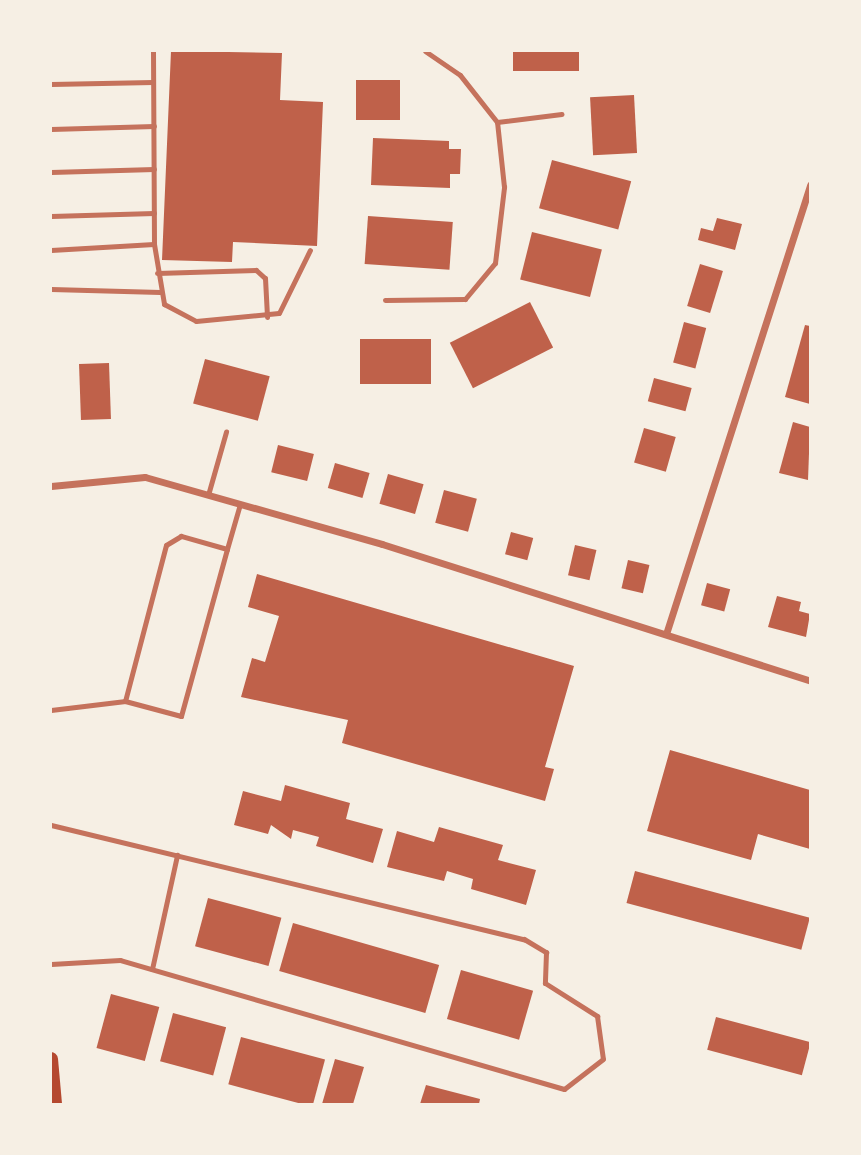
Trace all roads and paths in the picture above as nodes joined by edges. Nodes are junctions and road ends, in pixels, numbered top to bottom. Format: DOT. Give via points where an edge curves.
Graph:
graph roads {
  1 [pos="153,51"];
  2 [pos="425,51"];
  3 [pos="153,82"];
  4 [pos="51,84"];
  5 [pos="562,114"];
  6 [pos="497,122"];
  7 [pos="154,126"];
  8 [pos="51,129"];
  9 [pos="154,169"];
  10 [pos="51,172"];
  11 [pos="810,185"];
  12 [pos="154,213"];
  13 [pos="51,216"];
  14 [pos="154,244"];
  15 [pos="51,250"];
  16 [pos="310,250"];
  17 [pos="157,273"];
  18 [pos="51,289"];
  19 [pos="160,292"];
  20 [pos="385,300"];
  21 [pos="267,317"];
  22 [pos="226,432"];
  23 [pos="51,486"];
  24 [pos="208,495"];
  25 [pos="240,504"];
  26 [pos="227,549"];
  27 [pos="666,634"];
  28 [pos="810,681"];
  29 [pos="125,701"];
  30 [pos="51,710"];
  31 [pos="51,825"];
  32 [pos="177,855"];
  33 [pos="51,964"];
  34 [pos="152,970"];
  35 [pos="51,1059"];
  36 [pos="55,1104"];
  1 -- 3 [label="lane"];
  2 -- 6 [label="lane" via="460,75"];
  3 -- 4 [label="lane"];
  3 -- 7 [label="lane"];
  5 -- 6 [label="lane"];
  6 -- 20 [label="lane" via="504,187 495,263 465,299"];
  7 -- 8 [label="lane"];
  7 -- 9 [label="lane"];
  9 -- 10 [label="lane"];
  9 -- 12 [label="lane"];
  11 -- 27 [label="street"];
  12 -- 13 [label="lane"];
  12 -- 14 [label="lane"];
  14 -- 15 [label="lane"];
  14 -- 17 [label="lane"];
  16 -- 21 [label="lane" via="289,298 279,313"];
  17 -- 19 [label="lane"];
  17 -- 21 [label="lane" via="256,270 265,278"];
  18 -- 19 [label="lane"];
  19 -- 21 [label="lane" via="173,314 196,321"];
  22 -- 24 [label="lane"];
  23 -- 24 [label="street" via="145,477"];
  24 -- 25 [label="street"];
  25 -- 26 [label="lane"];
  25 -- 27 [label="street"];
  26 -- 29 [label="lane" via="181,537 166,545"];
  26 -- 29 [label="lane" via="181,716"];
  27 -- 28 [label="street"];
  29 -- 30 [label="lane"];
  31 -- 32 [label="lane"];
  32 -- 34 [label="lane"];
  32 -- 34 [label="lane" via="524,939 546,952 545,984 597,1016 603,1059 564,1089"];
  33 -- 34 [label="lane" via="120,960"];
  35 -- 36 [label="main road"];
}
